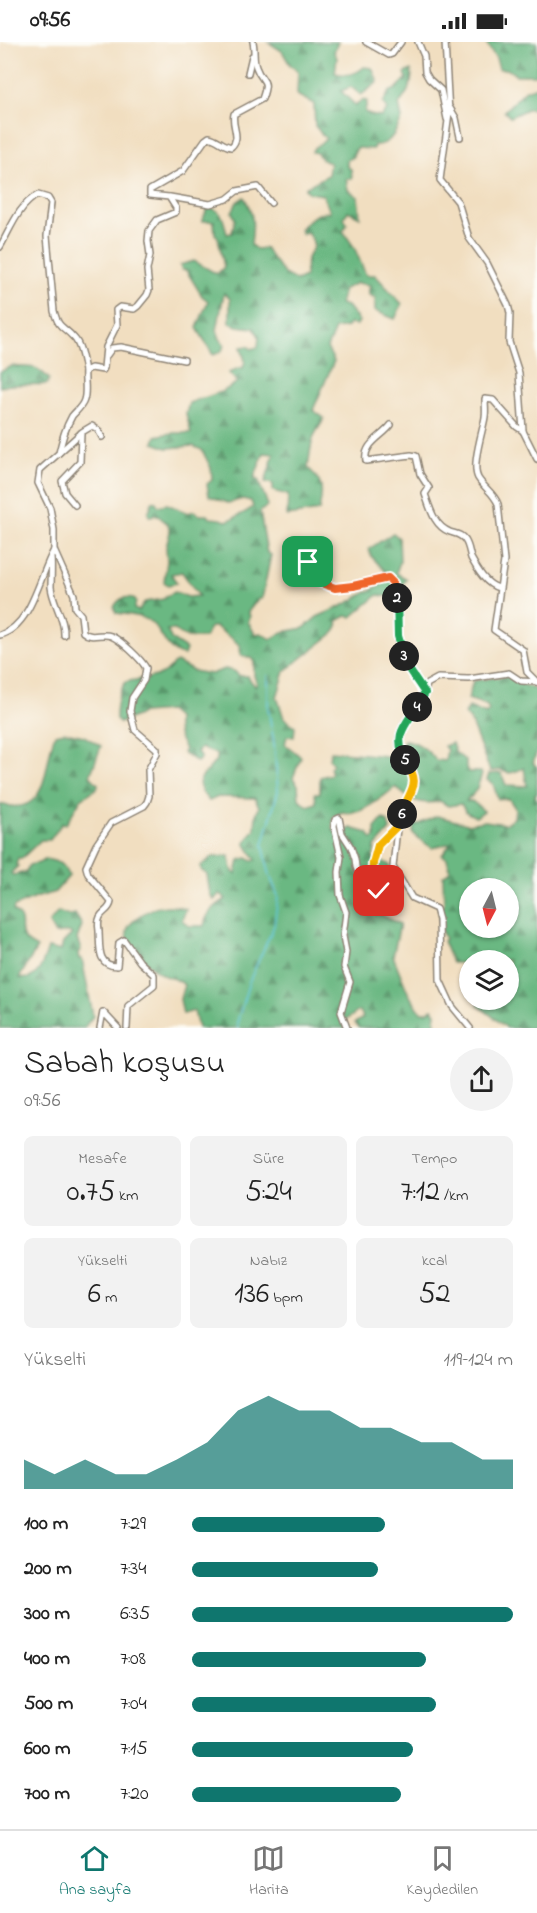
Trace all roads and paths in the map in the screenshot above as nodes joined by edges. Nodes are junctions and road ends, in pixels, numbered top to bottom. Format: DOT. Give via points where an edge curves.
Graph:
graph roads {
  1 [pos="253,42"];
  2 [pos="366,42"];
  3 [pos="401,42"];
  4 [pos="418,42"];
  5 [pos="445,42"];
  6 [pos="254,49"];
  7 [pos="248,73"];
  8 [pos="449,107"];
  9 [pos="448,123"];
  10 [pos="460,137"];
  11 [pos="169,197"];
  12 [pos="271,203"];
  13 [pos="0,247"];
  14 [pos="105,358"];
  15 [pos="184,360"];
  16 [pos="85,371"];
  17 [pos="391,424"];
  18 [pos="523,431"];
  19 [pos="81,433"];
  20 [pos="102,437"];
  21 [pos="59,453"];
  22 [pos="537,459"];
  23 [pos="75,505"];
  24 [pos="303,547"];
  25 [pos="54,550"];
  26 [pos="51,556"];
  27 [pos="499,588"];
  28 [pos="0,635"];
  29 [pos="64,636"];
  30 [pos="537,682"];
  31 [pos="425,693"];
  32 [pos="397,826"];
  33 [pos="100,1028"];
  34 [pos="118,1028"];
  35 [pos="127,1028"];
  36 [pos="347,1028"];
  37 [pos="470,1028"];
  1 -- 6 [label="street"];
  2 -- 3 [label="street" via="388,55"];
  4 -- 9 [label="street" via="425,72 441,90"];
  5 -- 8 [label="street"];
  6 -- 7 [label="street"];
  6 -- 11 [label="street" via="255,67 265,79 262,99 234,114 234,145 226,146 209,137 183,171 149,192"];
  8 -- 9 [label="street"];
  8 -- 10 [label="street"];
  9 -- 18 [label="street" via="440,180 458,202 469,238 508,304 509,342 519,373"];
  11 -- 12 [label="street" via="210,204 237,191 258,187"];
  11 -- 14 [label="street" via="176,212 157,220 149,231 149,290 134,309 122,306 116,310 117,325 108,340"];
  13 -- 16 [label="street" via="33,198 48,198 51,203 47,236 54,311 62,329 76,339"];
  14 -- 15 [label="street" via="112,348 121,347"];
  14 -- 16 [label="street" via="103,370"];
  16 -- 21 [label="street" via="85,398 61,438"];
  17 -- 27 [label="street" via="374,440 366,452 366,461 416,456 420,474 429,488 425,494 430,511 438,524 465,539 488,582"];
  18 -- 22 [label="street"];
  18 -- 27 [label="street" via="493,400 485,399 476,472 498,504 504,553"];
  19 -- 20 [label="street" via="92,426"];
  19 -- 21 [label="street"];
  19 -- 23 [label="street" via="80,462 62,481 65,493"];
  21 -- 25 [label="street" via="40,470 38,479 50,508"];
  24 -- 31 [label="street" via="316,581 335,588 383,578 393,583 400,646 406,665"];
  25 -- 26 [label="street"];
  25 -- 35 [label="street" via="81,615 83,632 88,636 113,636 146,668 144,680 129,705 135,730 157,749 148,770 149,796 144,806 111,823 86,867 111,902 98,924 102,960 117,966 119,943 124,939 154,975 154,985 128,1006"];
  26 -- 28 [label="street" via="27,613 6,634"];
  26 -- 29 [label="street" via="51,587"];
  27 -- 30 [label="street" via="494,630 523,650 527,672"];
  30 -- 31 [label="street" via="521,681 509,673 469,679 438,678 427,684"];
  31 -- 32 [label="street" via="400,733 401,750 416,781"];
  32 -- 36 [label="street" via="381,841 371,870 380,895 378,910 362,884 339,818 335,820 341,857 340,895 346,908 344,967 350,982 341,1012"];
  32 -- 37 [label="street" via="393,867 412,898 436,909 440,980 452,1006"];
  33 -- 34 [label="street" via="103,1012"];
}
